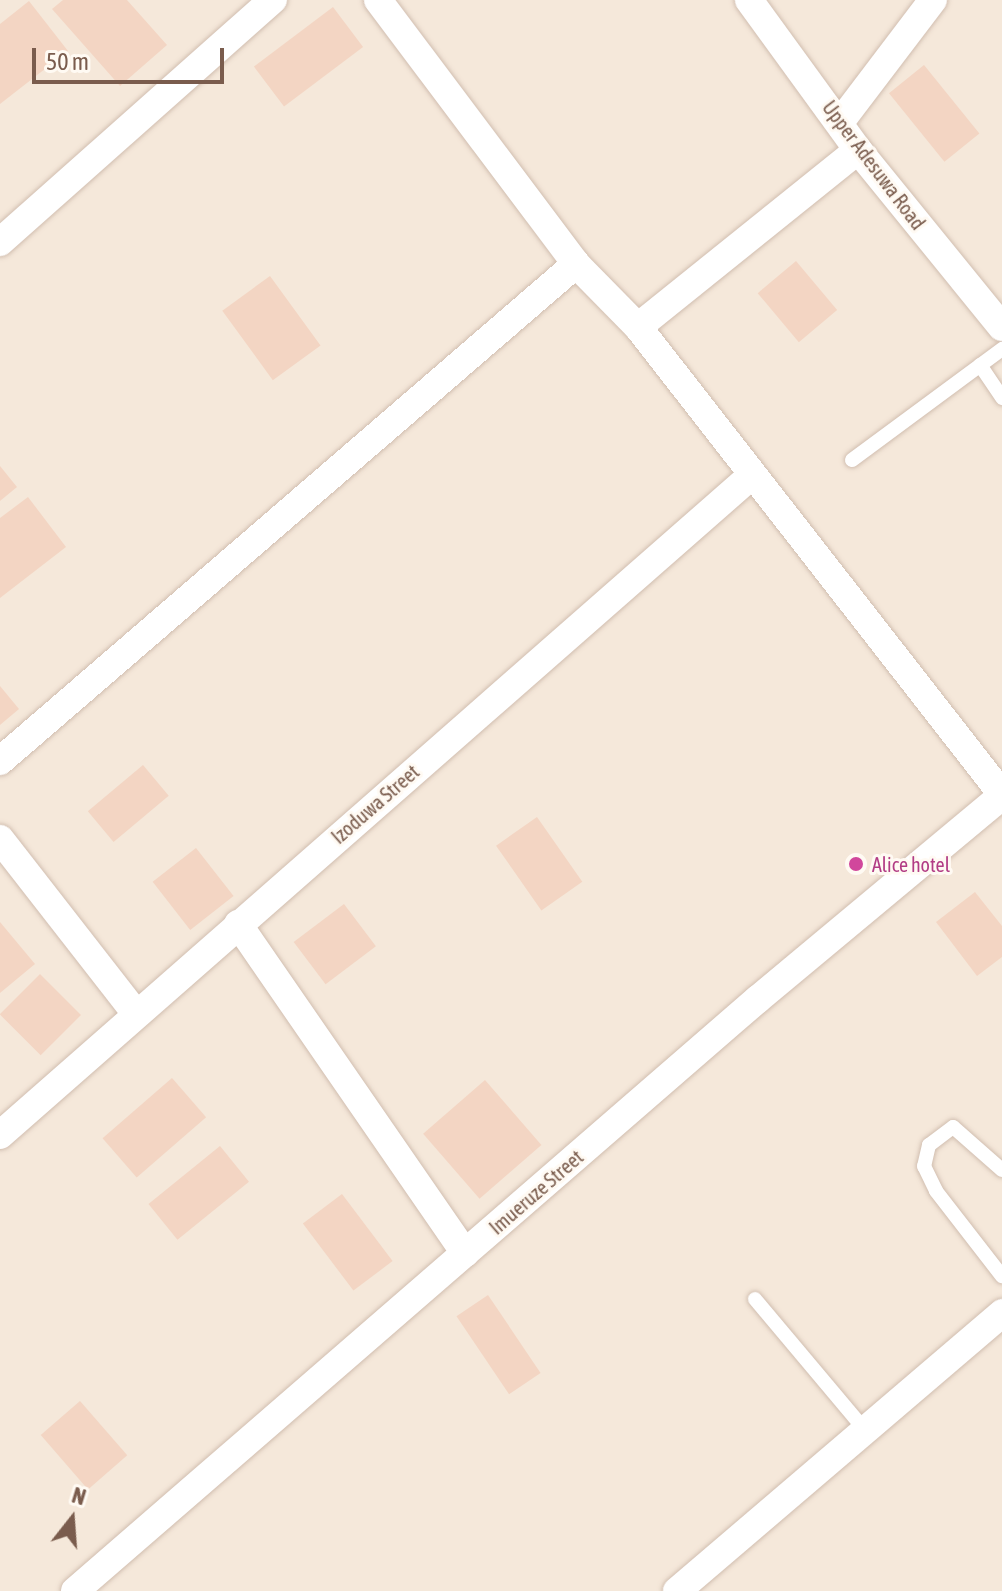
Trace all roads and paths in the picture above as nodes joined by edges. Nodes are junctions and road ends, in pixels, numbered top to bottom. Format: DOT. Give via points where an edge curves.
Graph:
graph roads {
  1 [pos="273,0"];
  2 [pos="378,0"];
  3 [pos="749,0"];
  4 [pos="933,0"];
  5 [pos="841,121"];
  6 [pos="858,150"];
  7 [pos="0,242"];
  8 [pos="576,264"];
  9 [pos="998,314"];
  10 [pos="638,327"];
  11 [pos="1002,349"];
  12 [pos="980,365"];
  13 [pos="1002,398"];
  14 [pos="852,460"];
  15 [pos="752,475"];
  16 [pos="0,761"];
  17 [pos="1002,795"];
  18 [pos="0,839"];
  19 [pos="238,924"];
  20 [pos="136,1014"];
  21 [pos="0,1135"];
  22 [pos="1002,1170"];
  23 [pos="465,1253"];
  24 [pos="1002,1276"];
  25 [pos="755,1299"];
  26 [pos="1002,1313"];
  27 [pos="864,1429"];
  28 [pos="688,1587"];
  29 [pos="75,1591"];
  1 -- 7 [label="street"];
  2 -- 8 [label="street"];
  3 -- 5 [label="street, Upper Adesuwa Road"];
  4 -- 5 [label="street"];
  5 -- 6 [label="street, Upper Adesuwa Road"];
  6 -- 9 [label="street, Upper Adesuwa Road"];
  6 -- 10 [label="street"];
  8 -- 10 [label="street"];
  8 -- 16 [label="street"];
  10 -- 15 [label="street"];
  11 -- 12 [label="lane"];
  12 -- 13 [label="lane"];
  12 -- 14 [label="lane"];
  15 -- 17 [label="street"];
  15 -- 19 [label="street, Izoduwa Street"];
  17 -- 23 [label="street, Imueruze Street"];
  18 -- 20 [label="street"];
  19 -- 20 [label="street, Izoduwa Street"];
  19 -- 23 [label="street"];
  20 -- 21 [label="street, Izoduwa Street"];
  22 -- 24 [label="lane" via="953,1127 929,1145 924,1166 936,1191"];
  23 -- 29 [label="street, Imueruze Street"];
  25 -- 27 [label="lane"];
  26 -- 27 [label="street"];
  27 -- 28 [label="street"];
}
